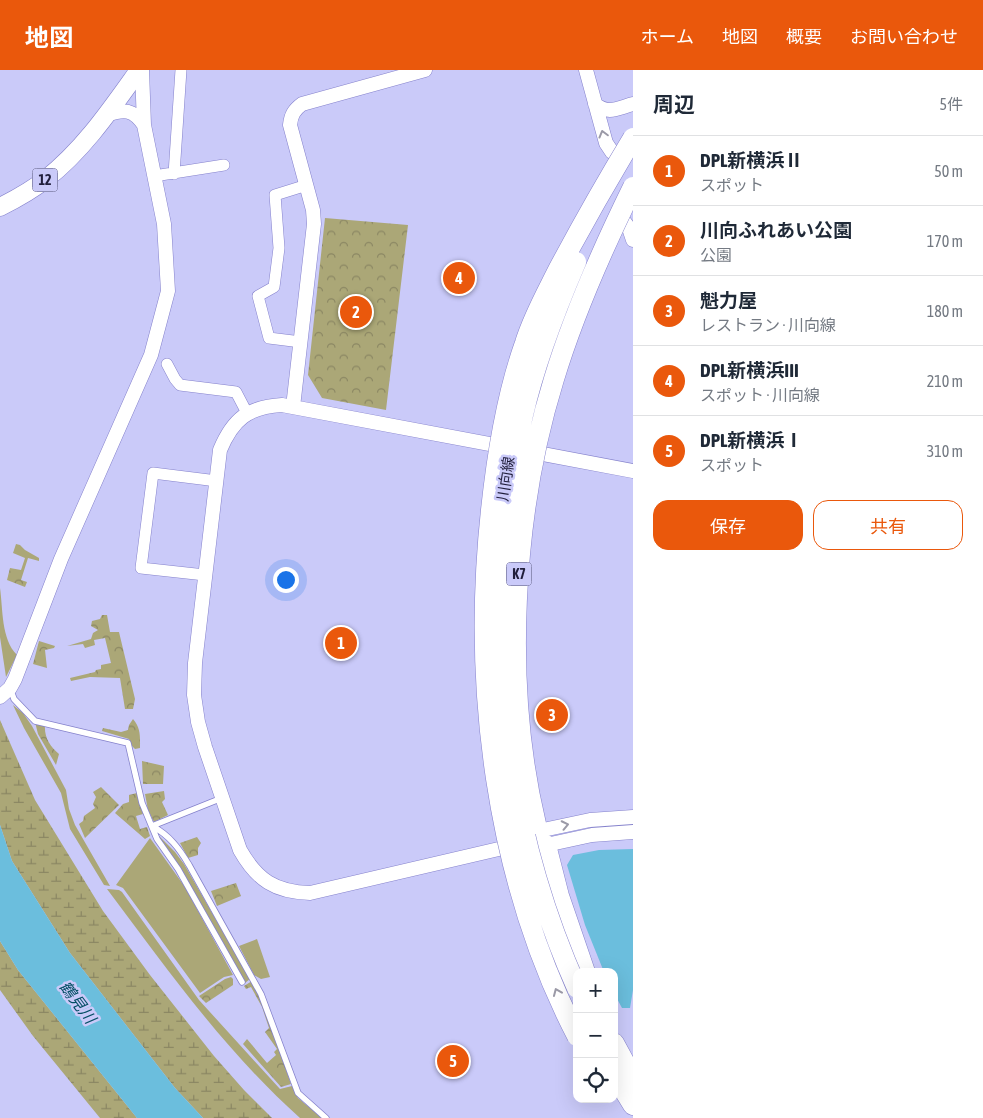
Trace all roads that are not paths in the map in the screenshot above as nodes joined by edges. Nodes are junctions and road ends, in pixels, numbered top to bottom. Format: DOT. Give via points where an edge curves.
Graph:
graph roads {
  1 [pos="141,70"];
  2 [pos="181,70"];
  3 [pos="425,70"];
  4 [pos="586,70"];
  5 [pos="595,104"];
  6 [pos="633,104"];
  7 [pos="107,115"];
  8 [pos="144,125"];
  9 [pos="633,136"];
  10 [pos="626,153"];
  11 [pos="224,165"];
  12 [pos="174,174"];
  13 [pos="154,176"];
  14 [pos="307,185"];
  15 [pos="633,187"];
  16 [pos="633,200"];
  17 [pos="0,207"];
  18 [pos="621,226"];
  19 [pos="633,240"];
  20 [pos="301,342"];
  21 [pos="167,364"];
  22 [pos="293,407"];
  23 [pos="247,414"];
  24 [pos="511,448"];
  25 [pos="541,454"];
  26 [pos="633,471"];
  27 [pos="217,481"];
  28 [pos="205,575"];
  29 [pos="4,693"];
  30 [pos="222,798"];
  31 [pos="633,817"];
  32 [pos="152,826"];
  33 [pos="633,832"];
  34 [pos="544,837"];
  35 [pos="522,844"];
  36 [pos="579,968"];
  37 [pos="584,968"];
  38 [pos="573,978"];
  39 [pos="242,982"];
  40 [pos="573,992"];
  41 [pos="573,1027"];
  42 [pos="618,1035"];
  43 [pos="618,1042"];
  44 [pos="618,1050"];
  45 [pos="633,1056"];
  46 [pos="633,1065"];
  47 [pos="618,1071"];
  48 [pos="633,1078"];
  49 [pos="618,1081"];
  50 [pos="633,1095"];
  51 [pos="616,1103"];
  52 [pos="633,1105"];
  53 [pos="326,1118"];
  54 [pos="626,1118"];
  1 -- 7 [label="main road, 12"];
  1 -- 8 [label="street"];
  2 -- 12 [label="street"];
  3 -- 14 [label="street" via="296,108 290,125"];
  4 -- 5 [label="street"];
  5 -- 6 [label="street" via="608,111"];
  10 -- 5 [label="street, one-way" via="612,152 606,143"];
  7 -- 8 [label="street" via="130,112"];
  7 -- 17 [label="main road, 12" via="84,143 46,179"];
  8 -- 13 [label="street"];
  9 -- 10 [label="street, 川向線"];
  41 -- 9 [label="highway, one-way, bridge" via="526,907 497,784 485,675 486,574 501,438 525,342 570,247"];
  10 -- 24 [label="street, 川向線" via="590,218 556,291 527,375"];
  10 -- 38 [label="highway, K7, bridge" via="571,274 534,376 509,493 501,578 501,664 514,784 544,904"];
  11 -- 12 [label="street"];
  12 -- 13 [label="street"];
  13 -- 29 [label="street" via="164,224 168,291 151,355 61,559 15,680"];
  14 -- 20 [label="street" via="314,224"];
  14 -- 20 [label="street" via="275,195 279,248 274,287 258,296 269,338"];
  15 -- 36 [label="highway, K7, bridge" via="584,294 553,381 530,486 518,585 517,664 528,780 555,901"];
  16 -- 18 [label="street, 川向線"];
  18 -- 19 [label="street" via="629,228"];
  18 -- 25 [label="street, 川向線" via="572,340"];
  20 -- 22 [label="street"];
  21 -- 23 [label="street" via="180,385 236,392"];
  22 -- 23 [label="street" via="271,406"];
  22 -- 24 [label="street"];
  23 -- 27 [label="street" via="227,432 220,450"];
  24 -- 25 [label="street"];
  24 -- 35 [label="street, 川向線" via="499,532 494,635 502,745"];
  25 -- 26 [label="street"];
  25 -- 34 [label="street, 川向線" via="527,544 522,628 528,740"];
  27 -- 28 [label="street"];
  27 -- 28 [label="street" via="154,473 141,568"];
  28 -- 30 [label="street" via="194,695 204,747"];
  29 -- 32 [label="lane" via="36,721 128,743 142,803"];
  30 -- 32 [label="lane"];
  30 -- 35 [label="street" via="248,865 277,888 293,892 323,891"];
  34 -- 31 [label="street, one-way" via="590,820"];
  32 -- 39 [label="lane" via="156,839 178,869"];
  32 -- 53 [label="lane" via="177,845 189,865 261,994 298,1093"];
  33 -- 34 [label="street"];
  34 -- 35 [label="street"];
  34 -- 37 [label="highway" via="559,896"];
  35 -- 40 [label="highway" via="539,906"];
  42 -- 45 [label="highway"];
  43 -- 46 [label="highway"];
  44 -- 48 [label="highway"];
  47 -- 50 [label="highway"];
  49 -- 52 [label="highway"];
  51 -- 54 [label="highway"];
}
